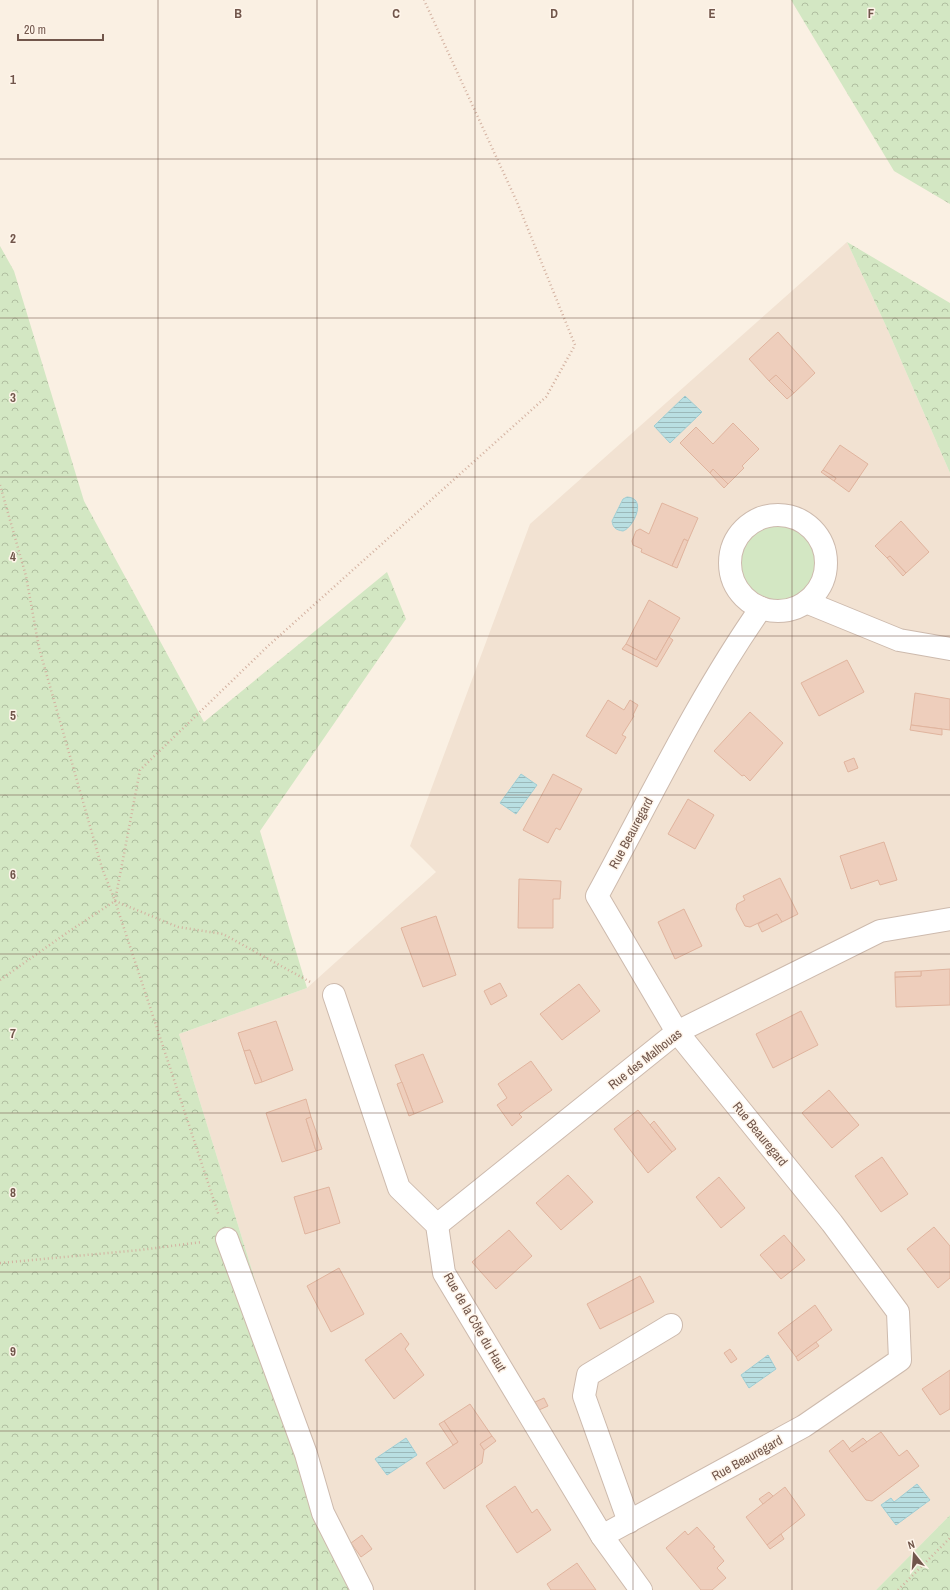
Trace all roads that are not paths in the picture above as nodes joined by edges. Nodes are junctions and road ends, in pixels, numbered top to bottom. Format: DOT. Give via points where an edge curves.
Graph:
graph roads {
  1 [pos="806,602"];
  2 [pos="761,608"];
  3 [pos="950,649"];
  4 [pos="950,919"];
  5 [pos="334,995"];
  6 [pos="677,1032"];
  7 [pos="436,1225"];
  8 [pos="227,1239"];
  9 [pos="671,1325"];
  10 [pos="629,1522"];
  11 [pos="602,1536"];
  12 [pos="362,1590"];
  13 [pos="641,1590"];
  1 -- 2 [label="street" via="784,610"];
  1 -- 2 [label="street" via="824,577 824,548 806,524 793,517 778,515 763,517 750,524 739,534 732,547 732,577 738,590 748,601"];
  1 -- 3 [label="street" via="899,640"];
  2 -- 6 [label="street, Rue Beauregard" via="703,700 598,896"];
  4 -- 6 [label="street, Rue des Malhouas" via="880,931"];
  5 -- 7 [label="street" via="398,1188"];
  6 -- 7 [label="street, Rue des Malhouas"];
  6 -- 10 [label="street, Rue Beauregard" via="832,1224 898,1312 900,1360 804,1426"];
  7 -- 11 [label="street, Rue de la Côte du Haut" via="444,1273"];
  8 -- 12 [label="street" via="306,1454 323,1513"];
  9 -- 10 [label="street" via="588,1375 584,1396"];
  10 -- 11 [label="street, Rue Beauregard"];
  11 -- 13 [label="street, Rue de la Côte du Haut"];
}
